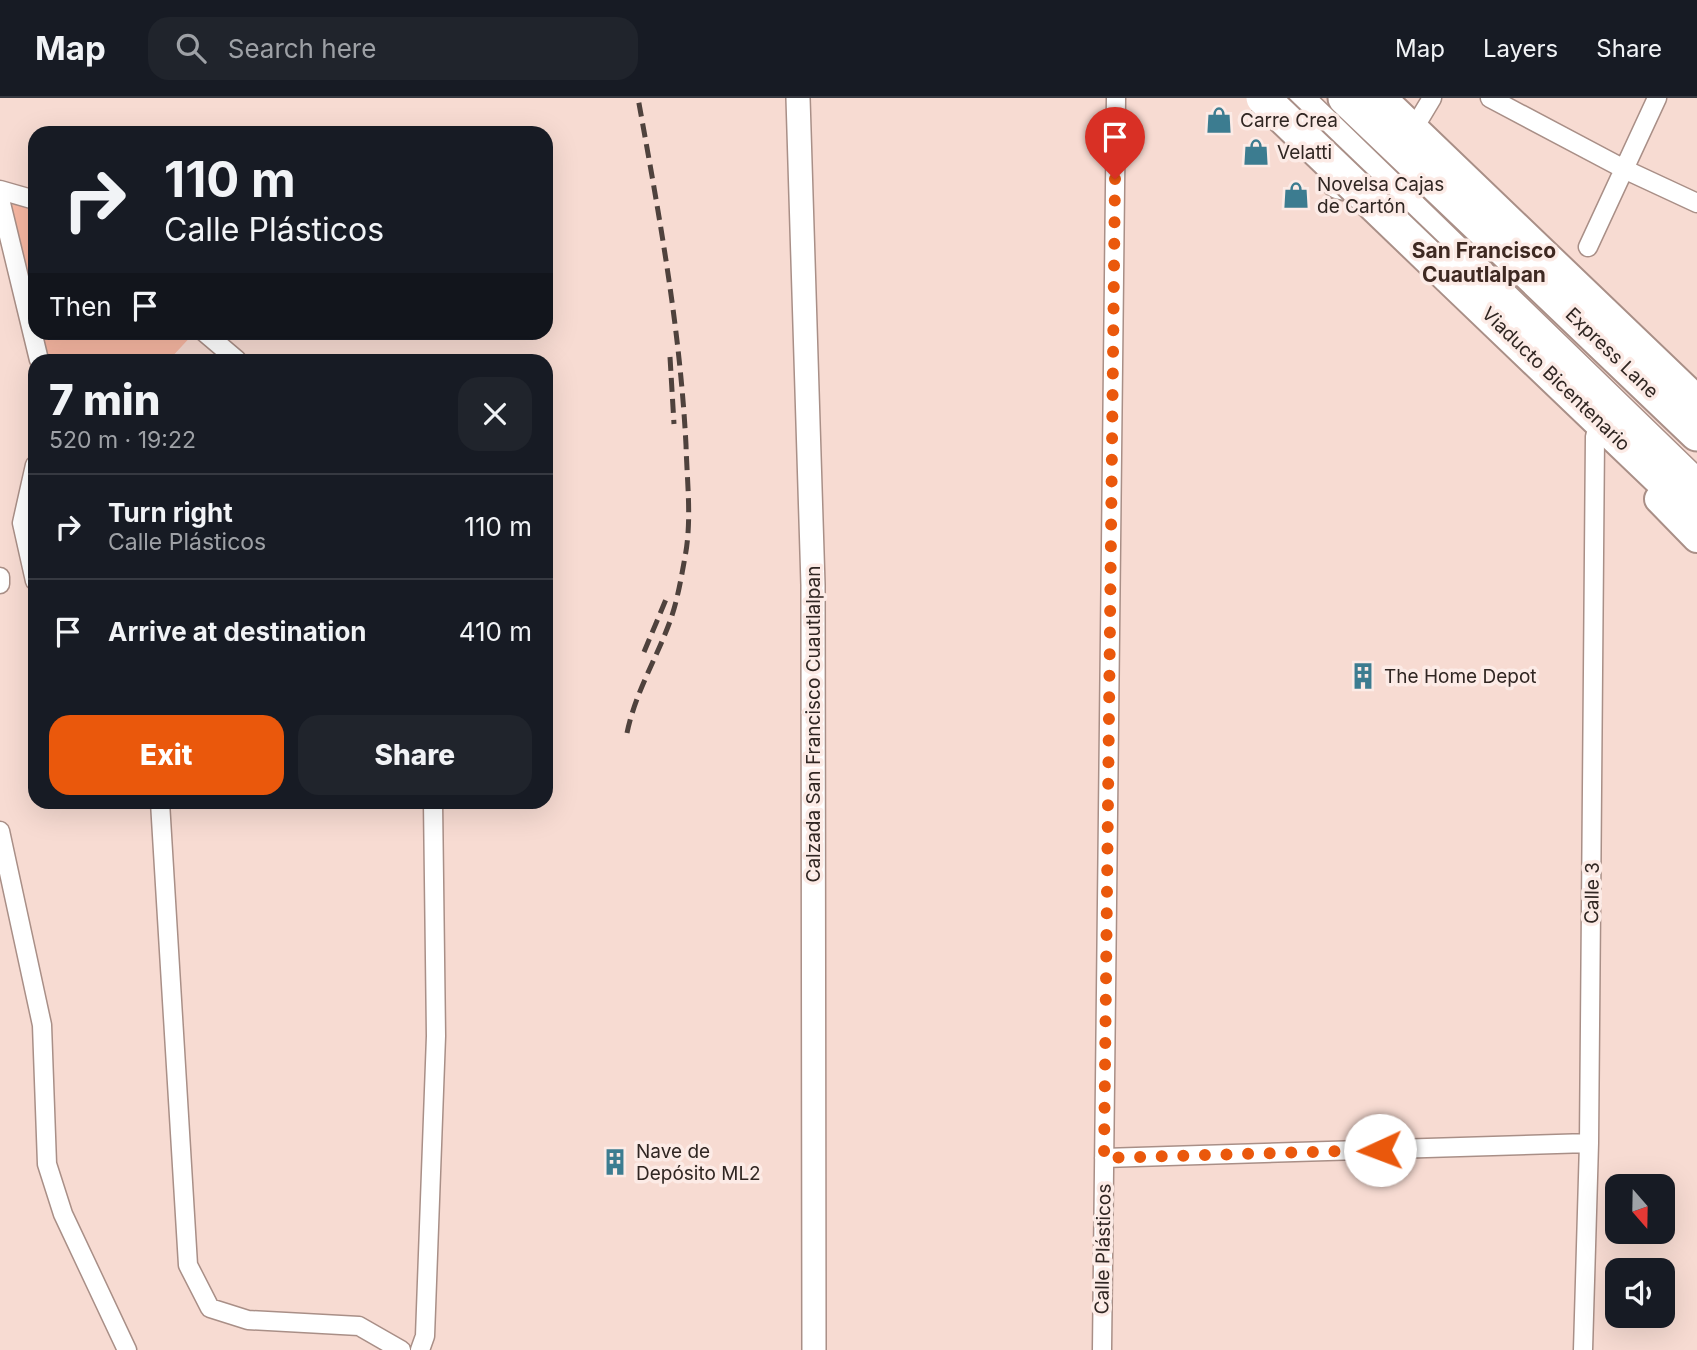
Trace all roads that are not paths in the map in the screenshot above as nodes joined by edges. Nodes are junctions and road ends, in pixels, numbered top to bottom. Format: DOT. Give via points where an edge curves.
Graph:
graph roads {
  1 [pos="798,98"];
  2 [pos="1115,98"];
  3 [pos="1249,98"];
  4 [pos="1263,98"];
  5 [pos="1298,98"];
  6 [pos="1331,98"];
  7 [pos="1345,98"];
  8 [pos="1354,98"];
  9 [pos="1382,98"];
  10 [pos="1432,98"];
  11 [pos="1490,98"];
  12 [pos="1657,98"];
  13 [pos="1414,128"];
  14 [pos="1626,170"];
  15 [pos="1336,181"];
  16 [pos="0,190"];
  17 [pos="1396,193"];
  18 [pos="28,198"];
  19 [pos="0,199"];
  20 [pos="1697,203"];
  21 [pos="1588,247"];
  22 [pos="28,315"];
  23 [pos="213,340"];
  24 [pos="230,354"];
  25 [pos="1697,400"];
  26 [pos="1697,422"];
  27 [pos="1697,434"];
  28 [pos="1595,436"];
  29 [pos="1694,471"];
  30 [pos="28,496"];
  31 [pos="1697,512"];
  32 [pos="1697,537"];
  33 [pos="28,550"];
  34 [pos="0,577"];
  35 [pos="0,583"];
  36 [pos="160,809"];
  37 [pos="433,809"];
  38 [pos="0,831"];
  39 [pos="1589,1143"];
  40 [pos="1104,1158"];
  41 [pos="127,1350"];
  42 [pos="401,1350"];
  43 [pos="420,1350"];
  44 [pos="814,1350"];
  45 [pos="1102,1350"];
  46 [pos="1583,1350"];
  1 -- 44 [label="street, Calzada San Francisco Cuautlalpan" via="813,585"];
  2 -- 40 [label="street, Calle Plásticos"];
  3 -- 15 [label="main road"];
  4 -- 31 [label="highway, Viaducto Bicentenario, bridge"];
  5 -- 17 [label="highway"];
  6 -- 29 [label="highway"];
  7 -- 27 [label="highway, Express Lane"];
  8 -- 26 [label="highway"];
  9 -- 13 [label="main road"];
  10 -- 13 [label="street"];
  11 -- 14 [label="street"];
  12 -- 14 [label="street"];
  13 -- 25 [label="main road"];
  14 -- 20 [label="street"];
  14 -- 21 [label="street"];
  15 -- 17 [label="highway"];
  15 -- 28 [label="main road"];
  16 -- 18 [label="street"];
  17 -- 29 [label="highway"];
  19 -- 22 [label="street"];
  23 -- 24 [label="street"];
  28 -- 32 [label="main road"];
  28 -- 39 [label="street, Calle 3"];
  29 -- 31 [label="highway"];
  30 -- 33 [label="street" via="22,523"];
  34 -- 35 [label="street"];
  36 -- 42 [label="street" via="188,1265 210,1308 248,1320 359,1326"];
  37 -- 43 [label="street" via="436,1036 425,1336"];
  38 -- 41 [label="street" via="42,1025 47,1164 63,1214"];
  39 -- 40 [label="street"];
  39 -- 46 [label="street, Calle 3"];
  40 -- 45 [label="street, Calle Plásticos"];
}
